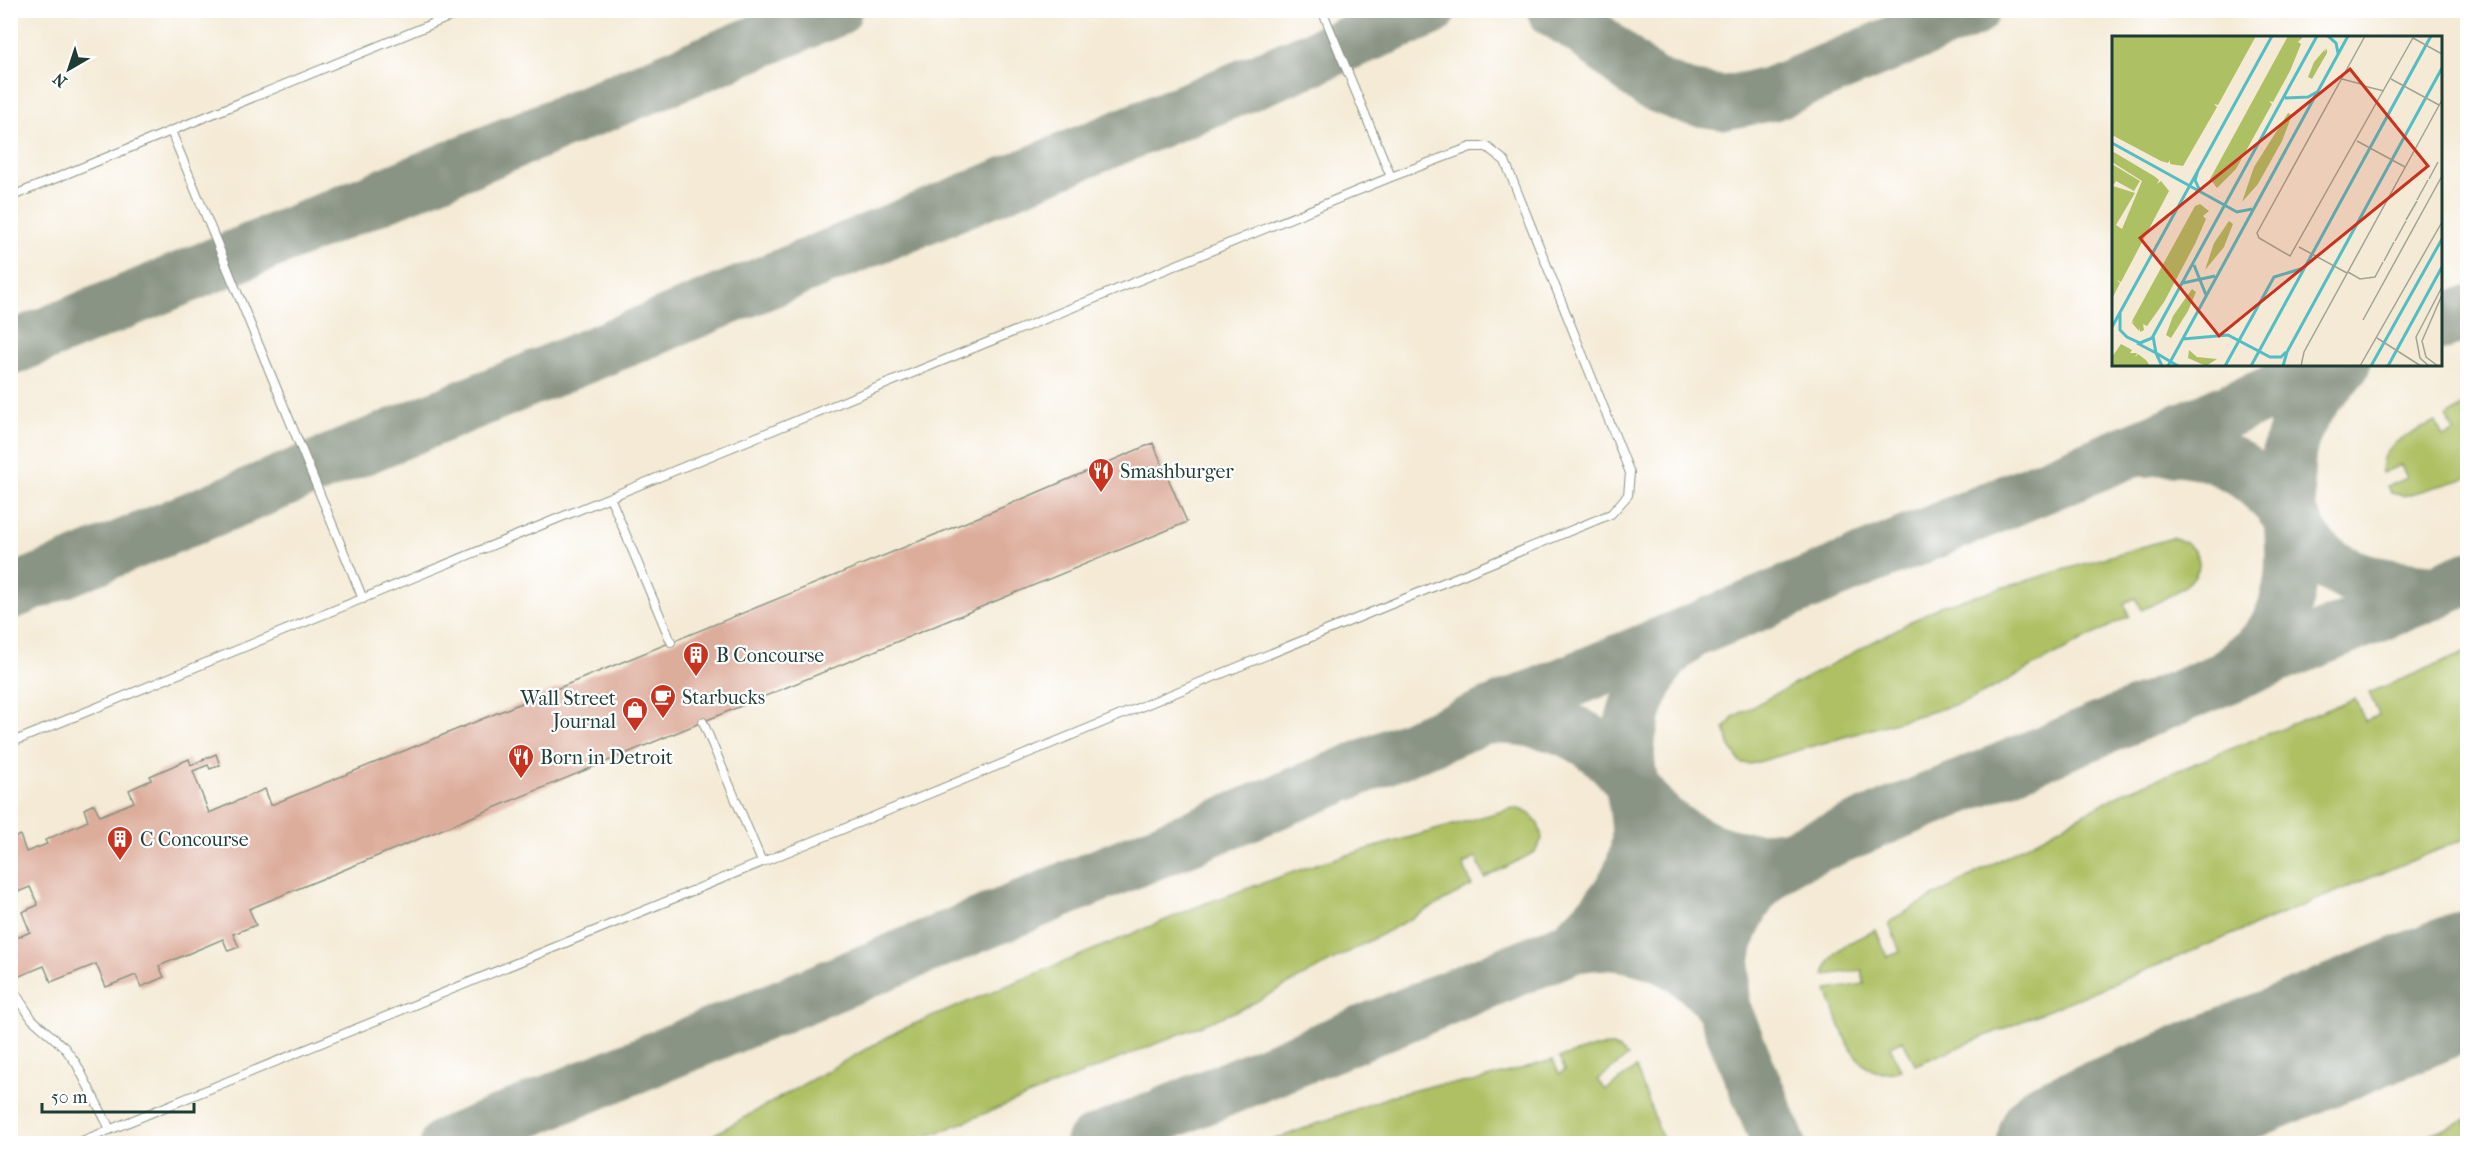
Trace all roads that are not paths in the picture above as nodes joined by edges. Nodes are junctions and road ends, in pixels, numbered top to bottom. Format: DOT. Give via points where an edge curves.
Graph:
graph roads {
  1 [pos="466,10"];
  2 [pos="1322,10"];
  3 [pos="171,131"];
  4 [pos="1391,177"];
  5 [pos="10,197"];
  6 [pos="610,497"];
  7 [pos="363,599"];
  8 [pos="671,642"];
  9 [pos="703,722"];
  10 [pos="10,743"];
  11 [pos="762,862"];
  12 [pos="10,985"];
  13 [pos="110,1129"];
  14 [pos="75,1143"];
  1 -- 3 [label="lane"];
  2 -- 4 [label="lane"];
  3 -- 5 [label="lane"];
  3 -- 7 [label="lane"];
  4 -- 6 [label="lane"];
  4 -- 11 [label="lane" via="1471,147 1487,147 1505,161 1630,473 1628,495 1622,505 1611,514"];
  6 -- 7 [label="lane"];
  6 -- 8 [label="lane"];
  7 -- 10 [label="lane"];
  9 -- 11 [label="lane"];
  11 -- 13 [label="lane"];
  12 -- 13 [label="lane" via="32,1018 76,1063"];
  13 -- 14 [label="lane"];
}
